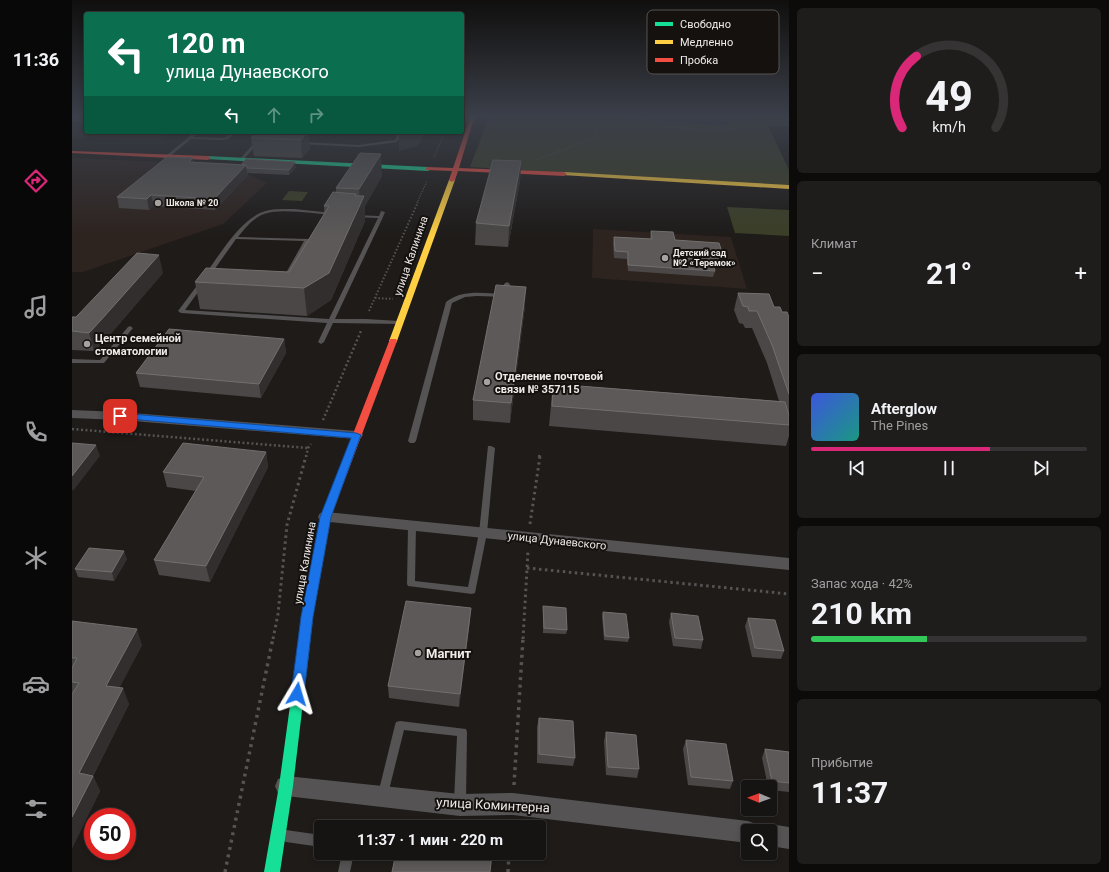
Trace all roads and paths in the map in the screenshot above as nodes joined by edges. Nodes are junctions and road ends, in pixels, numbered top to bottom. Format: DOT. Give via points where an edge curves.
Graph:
graph roads {
  1 [pos="161,156"];
  2 [pos="168,156"];
  3 [pos="246,156"];
  4 [pos="460,156"];
  5 [pos="548,156"];
  6 [pos="242,160"];
  7 [pos="535,161"];
  8 [pos="455,170"];
  9 [pos="789,187"];
  10 [pos="336,214"];
  11 [pos="351,215"];
  12 [pos="234,238"];
  13 [pos="507,284"];
  14 [pos="280,288"];
  15 [pos="197,290"];
  16 [pos="205,290"];
  17 [pos="330,321"];
  18 [pos="399,323"];
  19 [pos="130,328"];
  20 [pos="321,342"];
  21 [pos="72,361"];
  22 [pos="72,414"];
  23 [pos="72,429"];
  24 [pos="356,435"];
  25 [pos="412,441"];
  26 [pos="308,448"];
  27 [pos="491,448"];
  28 [pos="540,453"];
  29 [pos="326,517"];
  30 [pos="412,526"];
  31 [pos="483,533"];
  32 [pos="528,537"];
  33 [pos="789,564"];
  34 [pos="527,568"];
  35 [pos="789,594"];
  36 [pos="286,786"];
  37 [pos="382,796"];
  38 [pos="513,804"];
  39 [pos="460,805"];
  40 [pos="741,831"];
  41 [pos="278,835"];
  42 [pos="777,836"];
  43 [pos="789,838"];
  44 [pos="314,840"];
  45 [pos="347,860"];
  46 [pos="509,860"];
  47 [pos="272,872"];
  48 [pos="344,872"];
  49 [pos="508,872"];
  1 -- 2 [label="main road"];
  2 -- 6 [label="main road"];
  3 -- 6 [label="lane"];
  4 -- 8 [label="main road, улица Калинина"];
  5 -- 7 [label="path"];
  6 -- 8 [label="main road"];
  8 -- 9 [label="main road" via="501,170"];
  8 -- 18 [label="main road, улица Калинина"];
  10 -- 12 [label="lane" via="270,210 245,226"];
  11 -- 17 [label="lane" via="382,215"];
  12 -- 14 [label="lane" via="307,240"];
  12 -- 15 [label="lane"];
  13 -- 25 [label="lane" via="505,296 464,295 449,302"];
  15 -- 16 [label="lane"];
  15 -- 17 [label="lane" via="181,311"];
  17 -- 18 [label="lane" via="366,320"];
  17 -- 20 [label="lane"];
  18 -- 24 [label="main road, улица Калинина"];
  19 -- 21 [label="lane" via="102,362"];
  22 -- 24 [label="street"];
  23 -- 26 [label="path"];
  24 -- 29 [label="main road, улица Калинина"];
  27 -- 31 [label="lane"];
  28 -- 32 [label="path"];
  29 -- 30 [label="street, улица Дунаевского"];
  29 -- 36 [label="main road, улица Калинина" via="307,617"];
  30 -- 31 [label="street, улица Дунаевского"];
  30 -- 31 [label="lane" via="411,584 472,591"];
  31 -- 32 [label="street, улица Дунаевского"];
  32 -- 33 [label="street, улица Дунаевского"];
  32 -- 34 [label="path"];
  34 -- 35 [label="path"];
  34 -- 38 [label="path"];
  36 -- 37 [label="street, улица Коминтерна"];
  36 -- 41 [label="main road, улица Калинина"];
  37 -- 39 [label="street, улица Коминтерна"];
  37 -- 39 [label="lane" via="400,725 462,732"];
  38 -- 39 [label="street, улица Коминтерна"];
  38 -- 40 [label="street, улица Коминтерна"];
  41 -- 44 [label="lane"];
  41 -- 47 [label="main road, улица Калинина"];
  42 -- 43 [label="street"];
  45 -- 48 [label="lane"];
  46 -- 49 [label="path"];
}
